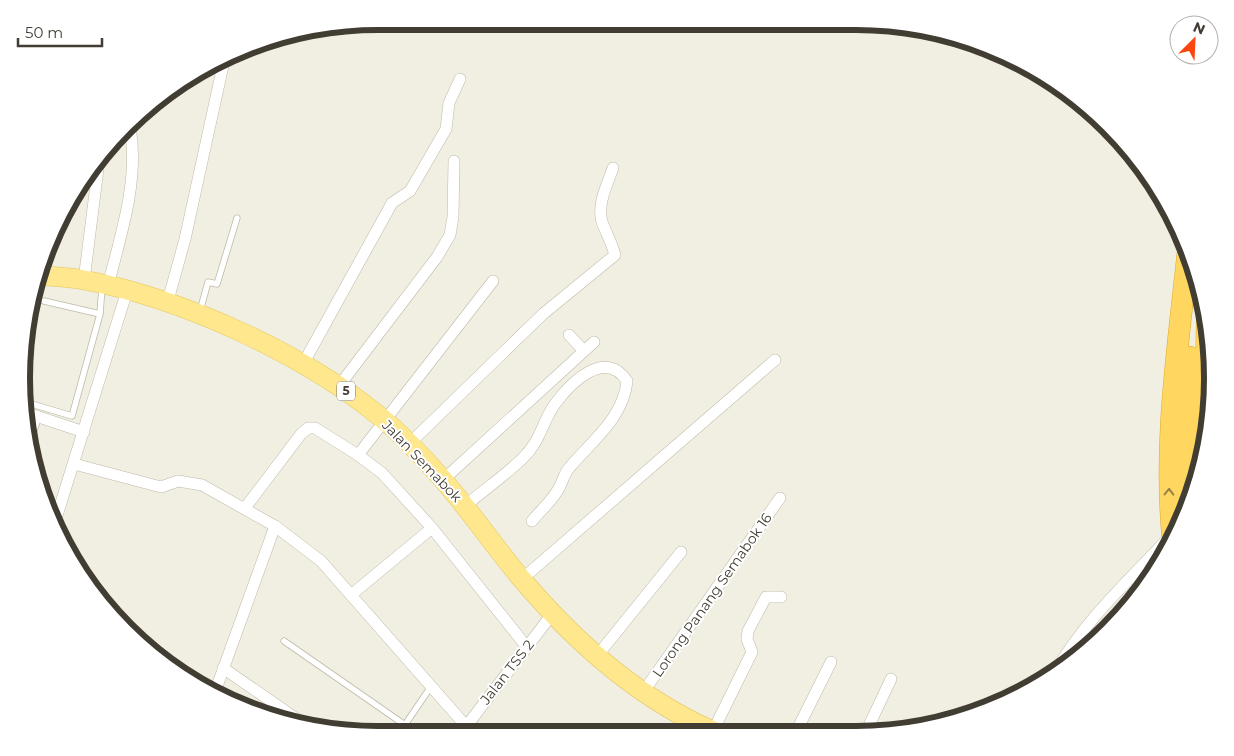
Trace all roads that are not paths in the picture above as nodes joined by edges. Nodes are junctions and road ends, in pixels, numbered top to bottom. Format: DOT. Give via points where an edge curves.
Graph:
graph roads {
  1 [pos="223,67"];
  2 [pos="460,79"];
  3 [pos="131,134"];
  4 [pos="454,161"];
  5 [pos="613,168"];
  6 [pos="99,170"];
  7 [pos="237,218"];
  8 [pos="1186,267"];
  9 [pos="45,276"];
  10 [pos="492,281"];
  11 [pos="98,284"];
  12 [pos="127,291"];
  13 [pos="1193,293"];
  14 [pos="44,301"];
  15 [pos="167,304"];
  16 [pos="100,314"];
  17 [pos="198,315"];
  18 [pos="569,336"];
  19 [pos="594,342"];
  20 [pos="584,351"];
  21 [pos="1203,356"];
  22 [pos="775,360"];
  23 [pos="303,364"];
  24 [pos="339,386"];
  25 [pos="31,404"];
  26 [pos="1197,412"];
  27 [pos="32,414"];
  28 [pos="39,416"];
  29 [pos="386,421"];
  30 [pos="1200,426"];
  31 [pos="34,430"];
  32 [pos="84,432"];
  33 [pos="410,444"];
  34 [pos="358,455"];
  35 [pos="74,464"];
  36 [pos="1190,474"];
  37 [pos="443,480"];
  38 [pos="780,498"];
  39 [pos="465,506"];
  40 [pos="244,508"];
  41 [pos="58,514"];
  42 [pos="532,521"];
  43 [pos="275,526"];
  44 [pos="1171,526"];
  45 [pos="432,528"];
  46 [pos="682,552"];
  47 [pos="1156,553"];
  48 [pos="522,579"];
  49 [pos="352,595"];
  50 [pos="781,597"];
  51 [pos="553,613"];
  52 [pos="284,641"];
  53 [pos="526,646"];
  54 [pos="597,656"];
  55 [pos="1066,656"];
  56 [pos="831,662"];
  57 [pos="223,668"];
  58 [pos="891,680"];
  59 [pos="217,686"];
  60 [pos="430,688"];
  61 [pos="644,691"];
  62 [pos="290,715"];
  63 [pos="405,725"];
  64 [pos="869,725"];
  65 [pos="462,726"];
  66 [pos="466,726"];
  67 [pos="702,726"];
  68 [pos="718,726"];
  69 [pos="799,726"];
  1 -- 15 [label="street"];
  2 -- 23 [label="street" via="449,103 446,129 410,191 392,203"];
  3 -- 11 [label="street" via="132,170 128,196"];
  4 -- 24 [label="street" via="450,235"];
  5 -- 33 [label="street" via="601,208 602,221 615,255 543,314"];
  6 -- 11 [label="street"];
  7 -- 17 [label="lane" via="217,284 208,282"];
  44 -- 8 [label="highway, one-way" via="1168,498 1172,400"];
  9 -- 11 [label="main road, Jalan Semabok / 5"];
  10 -- 29 [label="street"];
  11 -- 12 [label="main road, Jalan Semabok / 5"];
  11 -- 16 [label="lane"];
  12 -- 15 [label="main road, Jalan Semabok / 5"];
  12 -- 32 [label="street"];
  13 -- 26 [label="highway"];
  14 -- 16 [label="lane"];
  15 -- 17 [label="main road, Jalan Semabok / 5"];
  16 -- 25 [label="lane" via="72,416"];
  17 -- 23 [label="main road, Jalan Semabok / 5"];
  18 -- 20 [label="street"];
  19 -- 20 [label="street"];
  20 -- 37 [label="street"];
  21 -- 26 [label="highway"];
  22 -- 48 [label="street"];
  23 -- 24 [label="main road, Jalan Semabok / 5"];
  24 -- 29 [label="main road, Jalan Semabok / 5"];
  26 -- 30 [label="highway"];
  26 -- 36 [label="highway"];
  27 -- 28 [label="street"];
  28 -- 31 [label="lane"];
  28 -- 32 [label="street"];
  29 -- 33 [label="main road, Jalan Semabok / 5"];
  29 -- 34 [label="street"];
  32 -- 35 [label="street"];
  33 -- 37 [label="main road, Jalan Semabok / 5"];
  34 -- 40 [label="street" via="315,428 308,428"];
  34 -- 45 [label="street" via="382,473"];
  35 -- 40 [label="street" via="161,487 178,481 202,485"];
  35 -- 41 [label="street"];
  37 -- 39 [label="main road, Jalan Semabok / 5"];
  38 -- 61 [label="street, Lorong Panang Semabok 16"];
  39 -- 42 [label="street" via="522,459 542,432 554,405 577,381 599,366 616,369 627,381 618,413 569,467 555,495"];
  39 -- 48 [label="main road, Jalan Semabok / 5"];
  40 -- 43 [label="street"];
  43 -- 49 [label="street" via="321,561"];
  43 -- 57 [label="street"];
  45 -- 49 [label="street"];
  45 -- 53 [label="street"];
  46 -- 54 [label="street"];
  47 -- 55 [label="street" via="1104,605"];
  48 -- 51 [label="main road, Jalan Semabok / 5"];
  49 -- 60 [label="street"];
  50 -- 68 [label="street" via="766,598 748,631 752,652"];
  51 -- 53 [label="street, Jalan TSS 2"];
  51 -- 54 [label="main road, Jalan Semabok / 5"];
  52 -- 63 [label="lane"];
  53 -- 66 [label="street, Jalan TSS 2"];
  54 -- 61 [label="main road, Jalan Semabok / 5"];
  56 -- 69 [label="street"];
  57 -- 59 [label="street"];
  57 -- 62 [label="street"];
  58 -- 64 [label="street"];
  60 -- 63 [label="lane"];
  60 -- 65 [label="street"];
  61 -- 67 [label="main road, Jalan Semabok / 5"];
}
